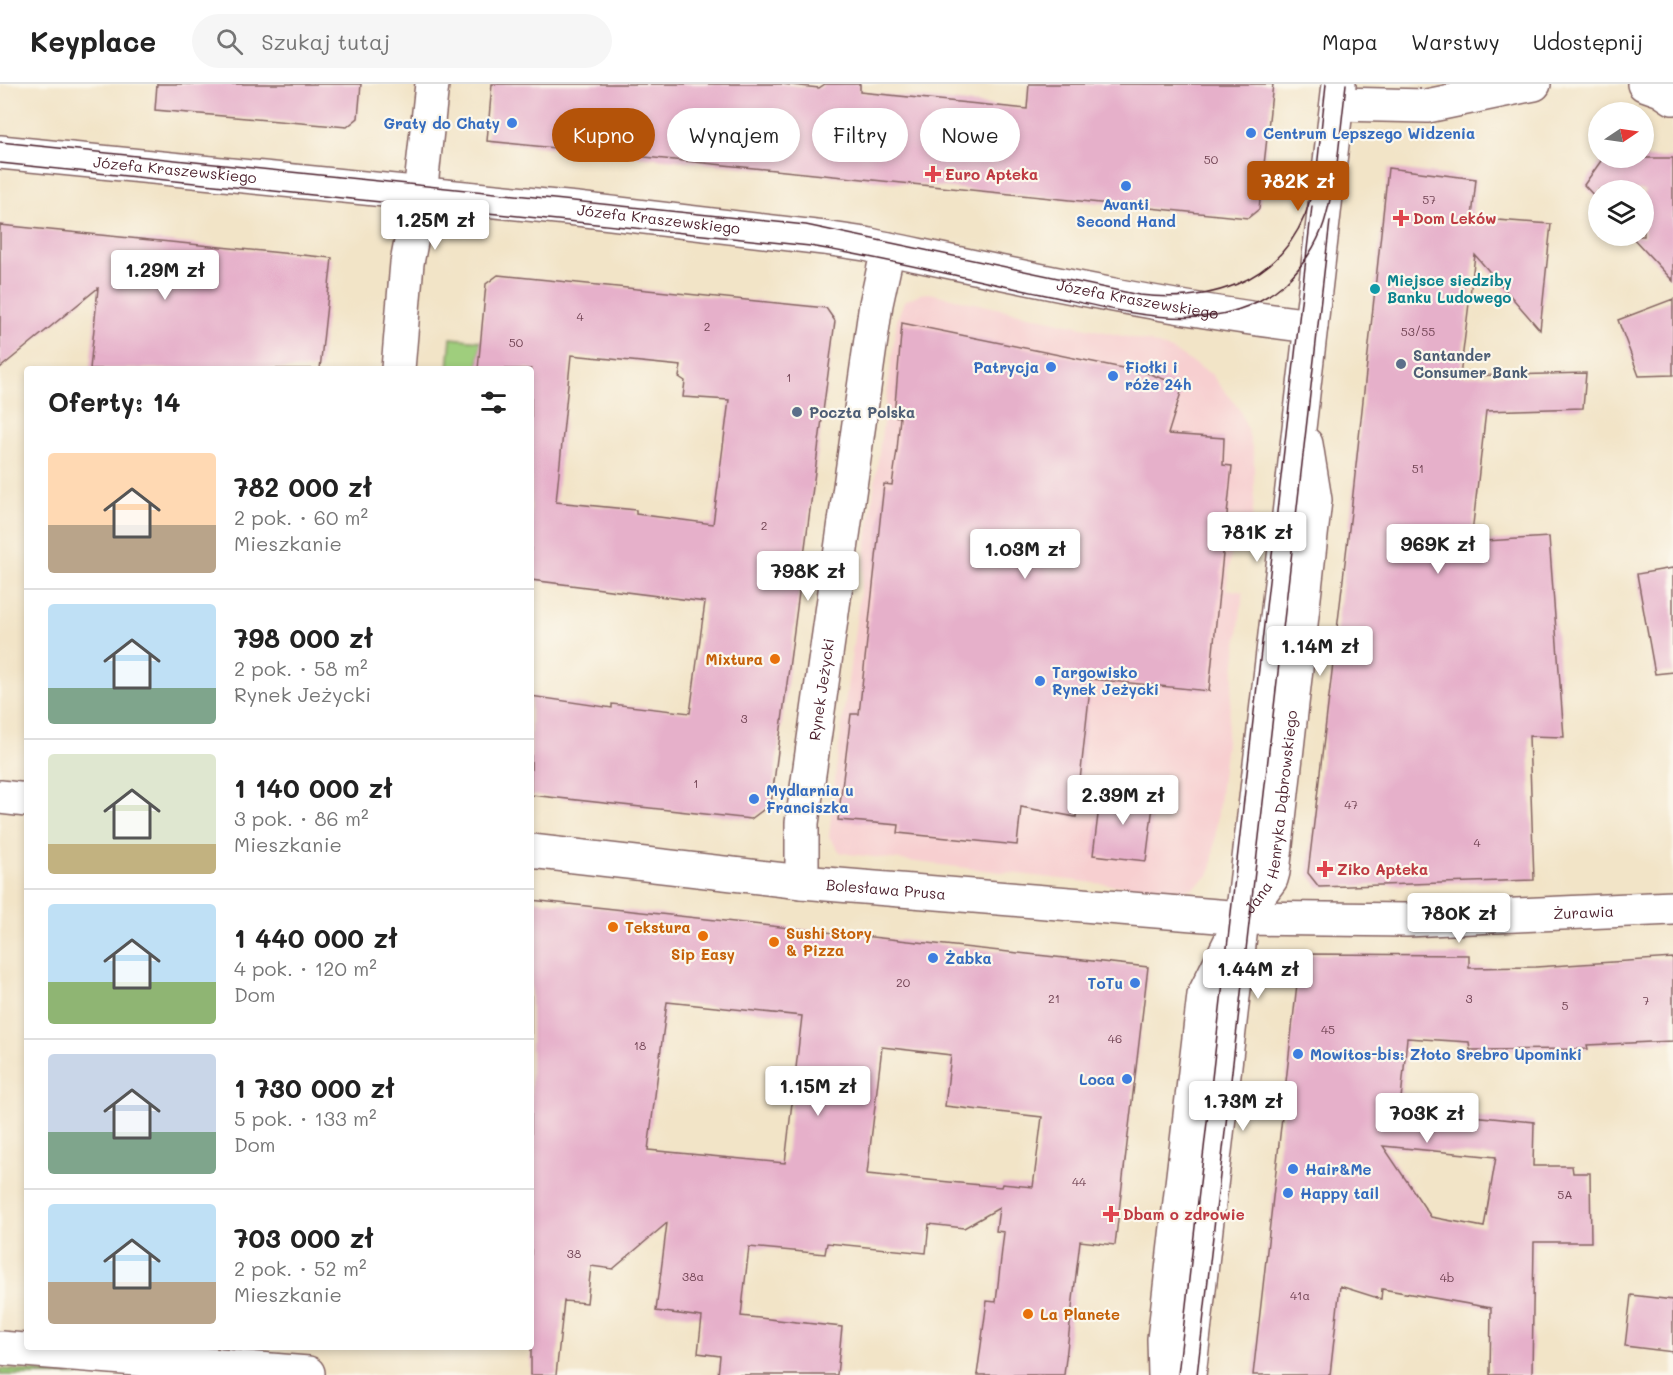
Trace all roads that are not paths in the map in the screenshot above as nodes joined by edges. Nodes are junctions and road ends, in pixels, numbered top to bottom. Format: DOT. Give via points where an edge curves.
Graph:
graph roads {
  1 [pos="432,84"];
  2 [pos="1534,84"];
  3 [pos="1644,84"];
  4 [pos="1338,94"];
  5 [pos="1673,98"];
  6 [pos="0,152"];
  7 [pos="420,195"];
  8 [pos="888,249"];
  9 [pos="1311,326"];
  10 [pos="398,366"];
  11 [pos="0,797"];
  12 [pos="24,800"];
  13 [pos="534,851"];
  14 [pos="802,882"];
  15 [pos="1673,908"];
  16 [pos="1242,918"];
  17 [pos="0,1348"];
  18 [pos="24,1349"];
  19 [pos="36,1350"];
  20 [pos="309,1365"];
  21 [pos="1165,1375"];
  22 [pos="1189,1375"];
  1 -- 7 [label="street"];
  2 -- 4 [label="street" via="1427,106"];
  3 -- 5 [label="street"];
  4 -- 9 [label="street, Jana Henryka Dąbrowskiego"];
  6 -- 7 [label="street, Józefa Kraszewskiego"];
  7 -- 8 [label="street, Józefa Kraszewskiego" via="577,209"];
  7 -- 10 [label="street" via="407,263"];
  8 -- 9 [label="street, Józefa Kraszewskiego" via="1120,298"];
  8 -- 14 [label="street, Rynek Jeżycki" via="876,304 802,823"];
  9 -- 16 [label="street, Jana Henryka Dąbrowskiego"];
  11 -- 12 [label="street"];
  13 -- 14 [label="street, Bolesława Prusa"];
  14 -- 16 [label="street, Bolesława Prusa"];
  15 -- 16 [label="street, Żurawia" via="1407,920"];
  16 -- 21 [label="street, Jana Henryka Dąbrowskiego" via="1204,995 1164,1339"];
  16 -- 22 [label="street, Jana Henryka Dąbrowskiego"];
  17 -- 18 [label="street"];
  19 -- 20 [label="street"];
}
